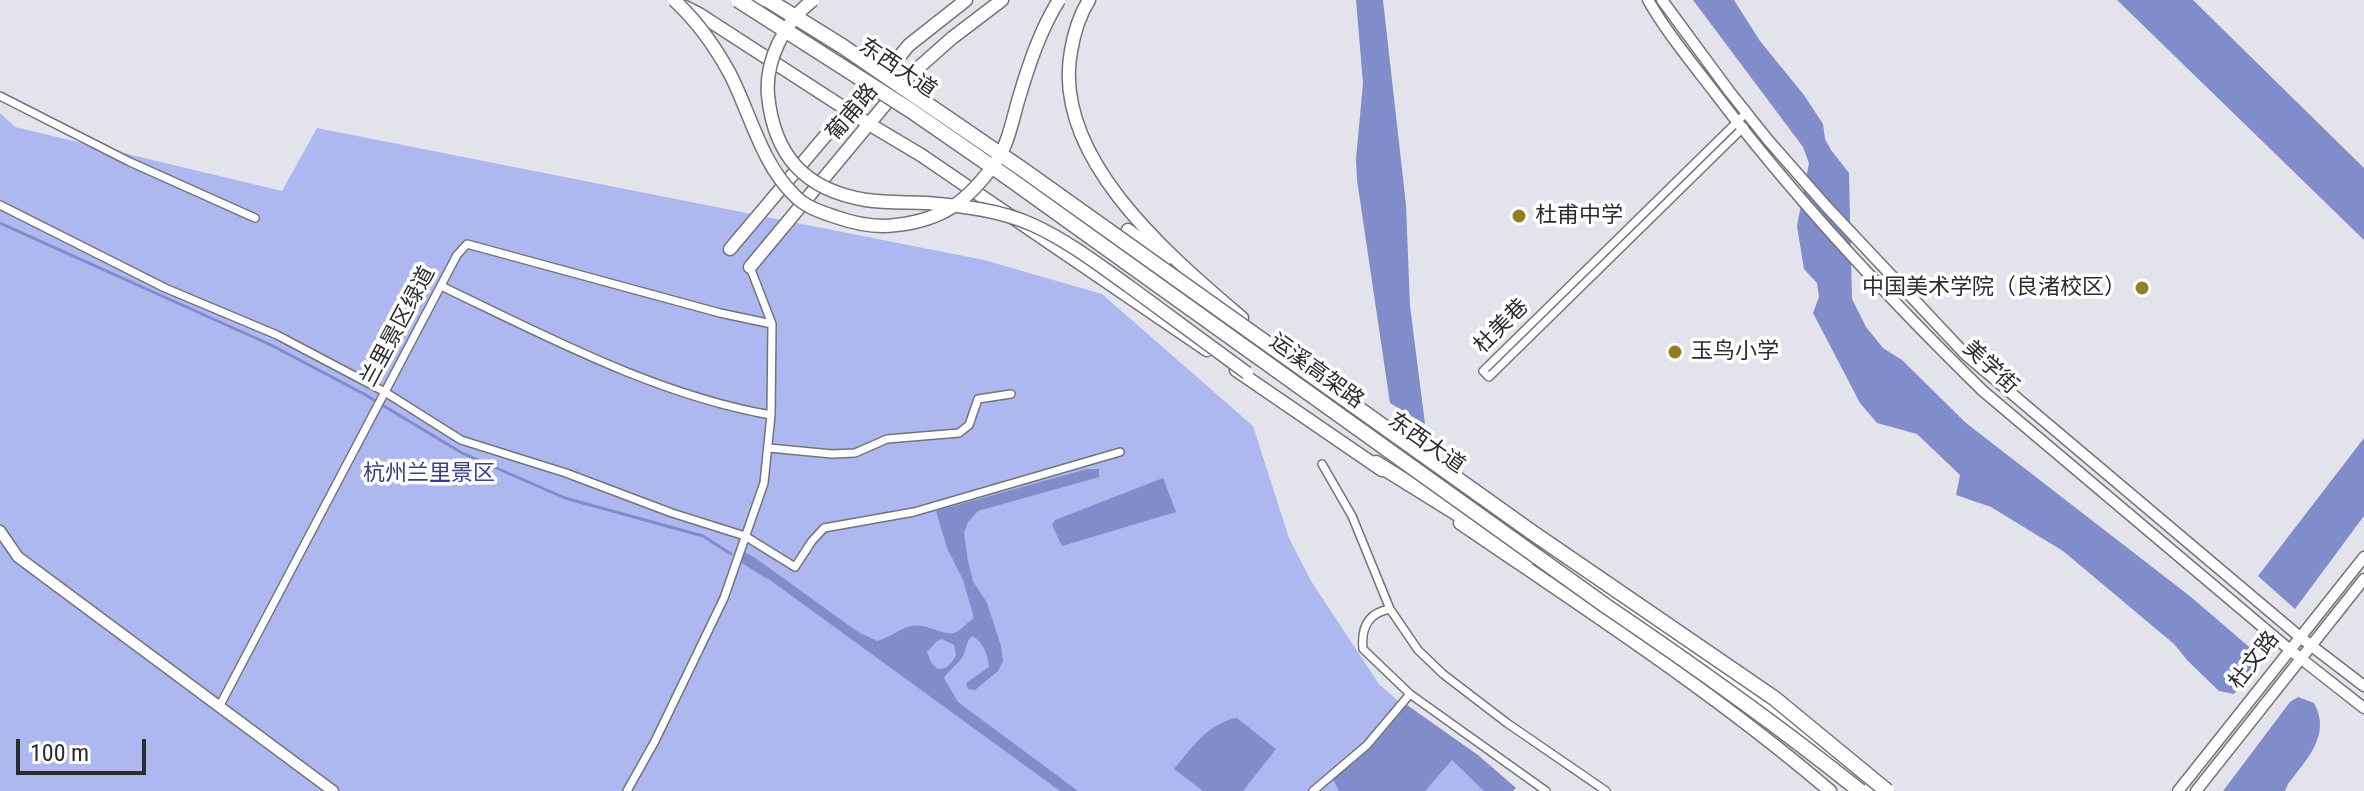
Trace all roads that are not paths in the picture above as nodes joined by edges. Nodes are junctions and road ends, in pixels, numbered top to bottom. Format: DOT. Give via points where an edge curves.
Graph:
graph roads {
  1 [pos="672,0"];
  2 [pos="738,0"];
  3 [pos="753,0"];
  4 [pos="768,0"];
  5 [pos="813,0"];
  6 [pos="966,0"];
  7 [pos="1002,0"];
  8 [pos="1059,0"];
  9 [pos="1089,0"];
  10 [pos="1648,0"];
  11 [pos="1662,0"];
  12 [pos="878,80"];
  13 [pos="896,92"];
  14 [pos="0,96"];
  15 [pos="847,110"];
  16 [pos="1748,116"];
  17 [pos="869,124"];
  18 [pos="1739,126"];
  19 [pos="0,205"];
  20 [pos="255,218"];
  21 [pos="1128,230"];
  22 [pos="730,249"];
  23 [pos="750,267"];
  24 [pos="441,286"];
  25 [pos="1242,318"];
  26 [pos="772,324"];
  27 [pos="1011,394"];
  28 [pos="384,395"];
  29 [pos="771,415"];
  30 [pos="1396,431"];
  31 [pos="769,448"];
  32 [pos="1120,452"];
  33 [pos="1376,463"];
  34 [pos="1322,464"];
  35 [pos="0,531"];
  36 [pos="745,536"];
  37 [pos="2364,557"];
  38 [pos="2364,579"];
  39 [pos="1616,590"];
  40 [pos="1606,606"];
  41 [pos="1390,609"];
  42 [pos="2300,637"];
  43 [pos="2312,646"];
  44 [pos="2290,650"];
  45 [pos="2301,660"];
  46 [pos="2364,686"];
  47 [pos="1410,694"];
  48 [pos="219,707"];
  49 [pos="2364,708"];
  50 [pos="333,791"];
  51 [pos="627,791"];
  52 [pos="1313,791"];
  53 [pos="1546,791"];
  54 [pos="1606,791"];
  55 [pos="1830,791"];
  56 [pos="1860,791"];
  57 [pos="1874,791"];
  58 [pos="1887,791"];
  59 [pos="2178,791"];
  60 [pos="2196,791"];
  1 -- 8 [label="main road, bridge" via="718,52 771,162 794,196 827,214 880,226 933,217 977,186 1005,144 1036,47"];
  1 -- 15 [label="main road"];
  2 -- 40 [label="highway, 运溪高架路, bridge" via="983,160"];
  3 -- 12 [label="main road, 东西大道"];
  4 -- 39 [label="highway, 运溪高架路, bridge" via="1022,169"];
  5 -- 33 [label="main road, bridge" via="783,34 768,87 778,138 805,176 827,189 864,199 986,210 1046,231"];
  6 -- 12 [label="main road, 葡甫路" via="909,45"];
  7 -- 13 [label="main road, 葡甫路" via="952,38"];
  9 -- 25 [label="main road" via="1077,24 1069,79 1077,126 1089,152 1158,242"];
  10 -- 18 [label="street, 美学街"];
  11 -- 16 [label="street, 美学街"];
  12 -- 13 [label="main road, 东西大道"];
  12 -- 15 [label="main road, 葡甫路"];
  13 -- 17 [label="main road, 葡甫路"];
  13 -- 57 [label="main road, 东西大道" via="1678,642"];
  14 -- 20 [label="street"];
  15 -- 17 [label="main road"];
  15 -- 22 [label="main road, 葡甫路"];
  16 -- 18 [label="street, 杜美巷"];
  16 -- 42 [label="street, 美学街" via="1973,362"];
  17 -- 23 [label="main road, 葡甫路"];
  17 -- 55 [label="main road" via="1668,664"];
  18 -- 18 [label="street, 杜美巷" via="1489,377 1483,371"];
  18 -- 44 [label="street, 美学街" via="1805,205 1983,391"];
  19 -- 28 [label="street" via="165,288 277,335"];
  21 -- 25 [label="main road"];
  23 -- 26 [label="street"];
  24 -- 26 [label="street, 兰里景区绿道" via="467,244"];
  24 -- 28 [label="street, 兰里景区绿道"];
  24 -- 29 [label="street" via="632,373 703,400"];
  25 -- 30 [label="main road, bridge"];
  26 -- 29 [label="street"];
  27 -- 31 [label="street" via="978,399 969,425 959,433 887,439 855,453"];
  28 -- 36 [label="street" via="461,440"];
  28 -- 48 [label="street, 兰里景区绿道"];
  29 -- 31 [label="street"];
  30 -- 39 [label="highway, bridge"];
  31 -- 36 [label="street" via="764,483"];
  32 -- 36 [label="street" via="914,512 824,528 795,567"];
  33 -- 40 [label="highway, bridge"];
  34 -- 41 [label="street" via="1352,516"];
  35 -- 48 [label="street" via="18,557"];
  36 -- 51 [label="street" via="724,598"];
  37 -- 42 [label="street, 杜文路"];
  38 -- 43 [label="street, 杜文路"];
  39 -- 58 [label="highway, 运溪高架路, bridge" via="1774,698"];
  40 -- 56 [label="highway, 运溪高架路, bridge" via="1776,724"];
  41 -- 47 [label="street" via="1369,620 1362,631 1363,649"];
  41 -- 54 [label="street" via="1418,650 1443,674"];
  42 -- 43 [label="street, 美学街"];
  42 -- 44 [label="street, 杜文路"];
  43 -- 45 [label="street, 杜文路"];
  43 -- 46 [label="street, 美学街"];
  44 -- 45 [label="street, 美学街"];
  44 -- 59 [label="street, 杜文路"];
  45 -- 49 [label="street, 美学街"];
  45 -- 60 [label="street, 杜文路"];
  47 -- 52 [label="street" via="1367,745"];
  47 -- 53 [label="street"];
  48 -- 50 [label="street"];
}
